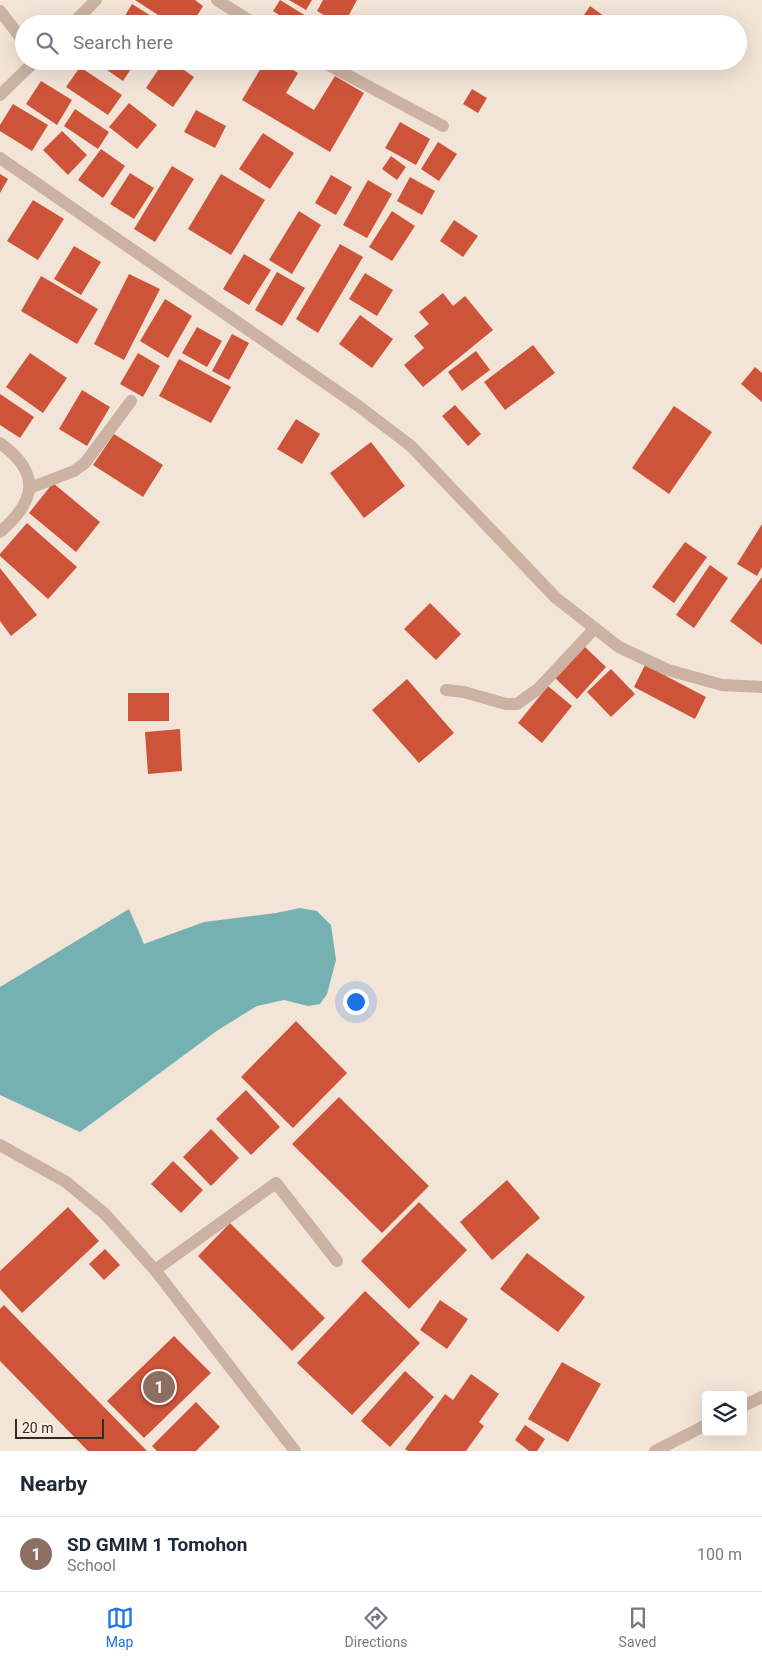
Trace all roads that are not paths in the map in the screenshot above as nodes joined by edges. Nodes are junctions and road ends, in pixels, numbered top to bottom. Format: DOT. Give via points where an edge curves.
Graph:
graph roads {
  1 [pos="96,0"];
  2 [pos="217,0"];
  3 [pos="0,11"];
  4 [pos="81,15"];
  5 [pos="241,15"];
  6 [pos="15,30"];
  7 [pos="25,70"];
  8 [pos="337,70"];
  9 [pos="0,94"];
  10 [pos="443,126"];
  11 [pos="0,158"];
  12 [pos="131,401"];
  13 [pos="0,443"];
  14 [pos="30,488"];
  15 [pos="0,532"];
  16 [pos="594,628"];
  17 [pos="762,687"];
  18 [pos="446,690"];
  19 [pos="0,1145"];
  20 [pos="337,1261"];
  21 [pos="155,1270"];
  22 [pos="762,1397"];
  23 [pos="747,1404"];
  24 [pos="702,1427"];
  25 [pos="295,1451"];
  26 [pos="655,1451"];
  1 -- 4 [label="street"];
  2 -- 5 [label="street"];
  3 -- 6 [label="street"];
  7 -- 9 [label="street"];
  8 -- 10 [label="street"];
  11 -- 16 [label="street" via="411,446 556,598"];
  12 -- 14 [label="street" via="85,464"];
  13 -- 14 [label="street" via="14,453 27,470"];
  14 -- 15 [label="street" via="15,519"];
  16 -- 17 [label="street" via="619,647 668,670 722,684"];
  16 -- 18 [label="street" via="538,689 517,704"];
  19 -- 21 [label="street" via="66,1182 105,1214"];
  20 -- 21 [label="street" via="276,1183"];
  21 -- 25 [label="street"];
  22 -- 23 [label="street"];
  24 -- 26 [label="street"];
}
